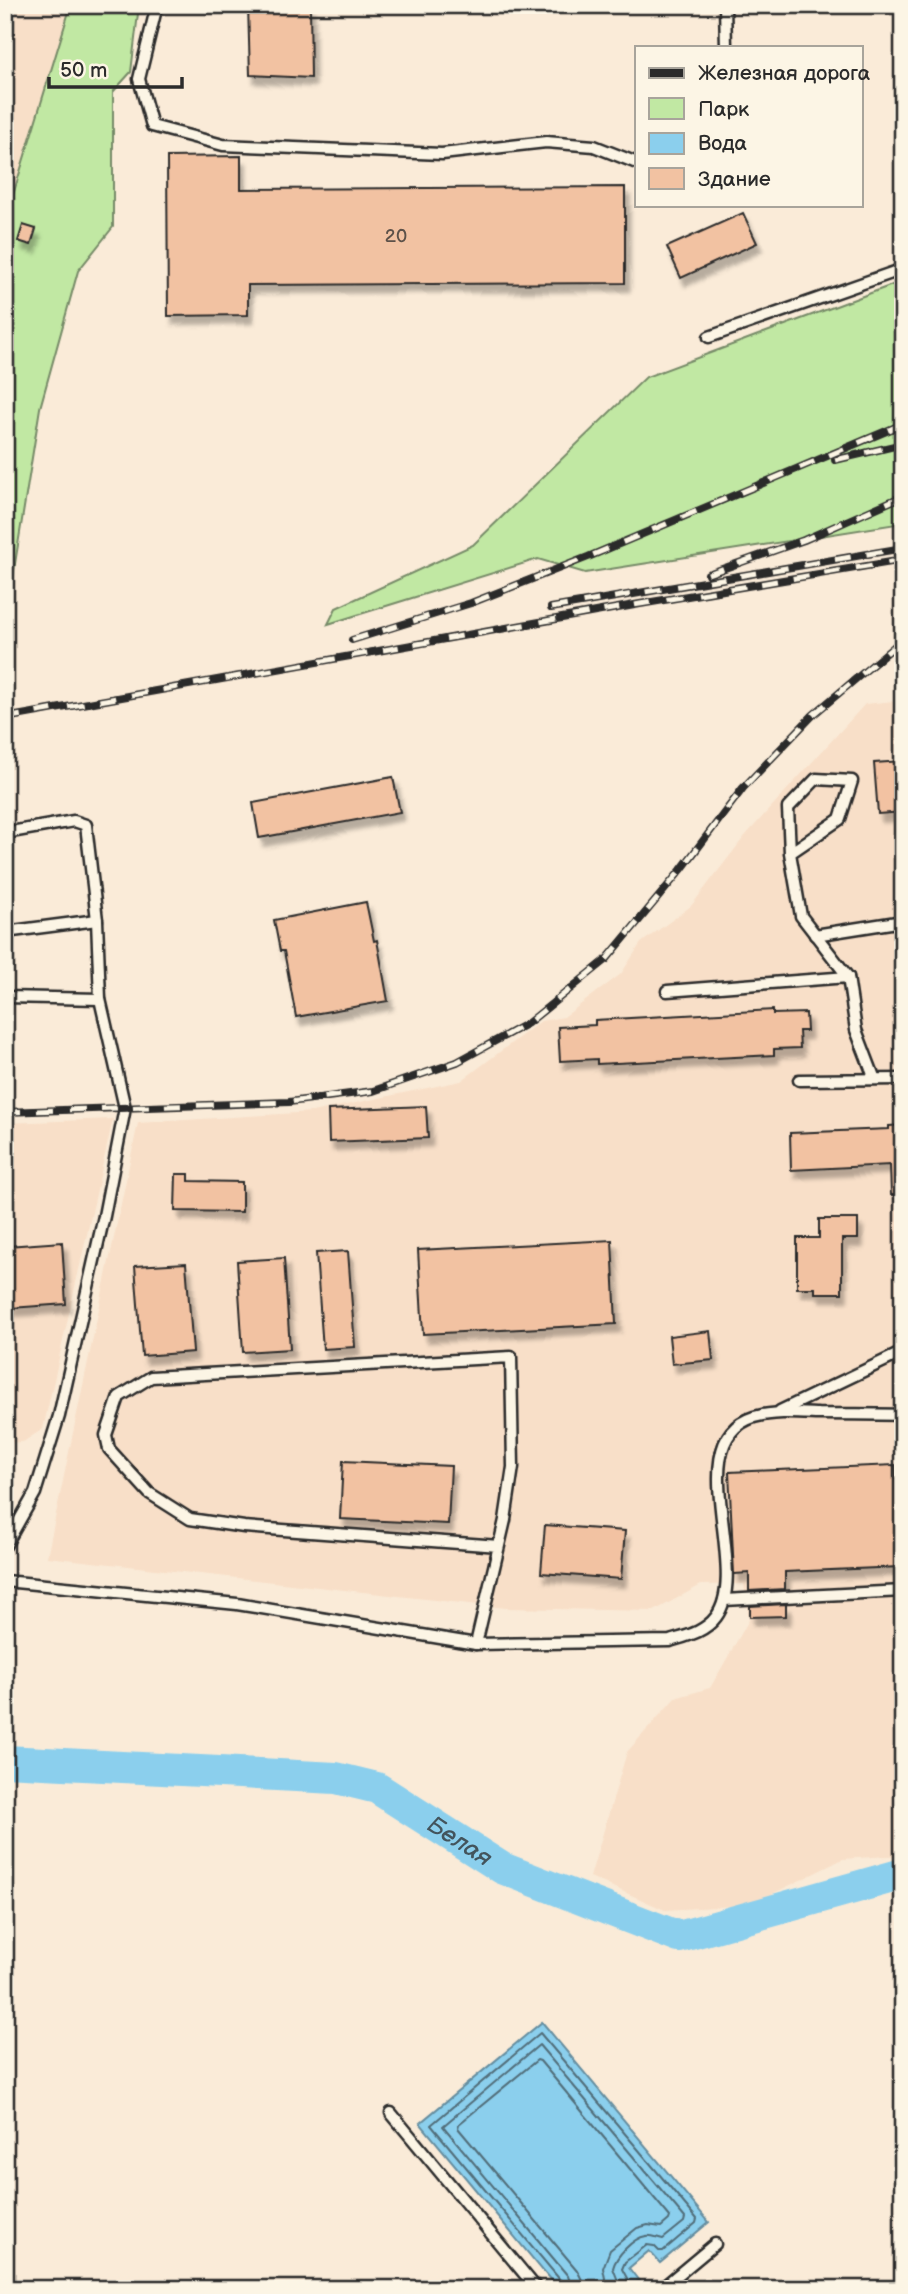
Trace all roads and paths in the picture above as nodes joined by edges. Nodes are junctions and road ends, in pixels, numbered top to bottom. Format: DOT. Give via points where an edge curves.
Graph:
graph roads {
  1 [pos="157,5"];
  2 [pos="724,5"];
  3 [pos="726,46"];
  4 [pos="635,162"];
  5 [pos="903,269"];
  6 [pos="709,337"];
  7 [pos="5,833"];
  8 [pos="790,853"];
  9 [pos="97,920"];
  10 [pos="903,921"];
  11 [pos="5,932"];
  12 [pos="815,935"];
  13 [pos="848,977"];
  14 [pos="667,991"];
  15 [pos="5,997"];
  16 [pos="100,999"];
  17 [pos="874,1077"];
  18 [pos="903,1079"];
  19 [pos="799,1080"];
  20 [pos="903,1352"];
  21 [pos="776,1413"];
  22 [pos="903,1415"];
  23 [pos="5,1546"];
  24 [pos="499,1546"];
  25 [pos="5,1581"];
  26 [pos="903,1591"];
  27 [pos="724,1600"];
  28 [pos="476,1644"];
  29 [pos="391,2113"];
  30 [pos="715,2244"];
  31 [pos="537,2289"];
  32 [pos="661,2289"];
  1 -- 4 [label="lane" via="139,79 152,125 223,145 442,153 546,142 594,146"];
  2 -- 3 [label="lane"];
  5 -- 6 [label="lane"];
  7 -- 9 [label="lane" via="74,821 86,825"];
  8 -- 8 [label="lane" via="788,807 816,779 852,781 841,819"];
  8 -- 12 [label="lane" via="801,916"];
  9 -- 11 [label="lane"];
  9 -- 16 [label="lane"];
  10 -- 12 [label="lane"];
  12 -- 13 [label="lane"];
  13 -- 14 [label="lane"];
  13 -- 17 [label="lane" via="856,1030"];
  15 -- 16 [label="lane"];
  16 -- 23 [label="lane" via="125,1108 59,1416 35,1493"];
  17 -- 18 [label="lane"];
  17 -- 19 [label="lane"];
  20 -- 21 [label="lane"];
  21 -- 22 [label="lane"];
  21 -- 27 [label="lane" via="740,1423 722,1448"];
  24 -- 24 [label="lane" via="513,1467 511,1357 151,1377 119,1397 106,1435 109,1449 149,1493 190,1519"];
  24 -- 28 [label="lane"];
  25 -- 28 [label="lane" via="237,1604"];
  26 -- 27 [label="lane"];
  27 -- 28 [label="lane" via="706,1627 670,1641"];
  29 -- 31 [label="lane"];
  30 -- 32 [label="lane"];
}
